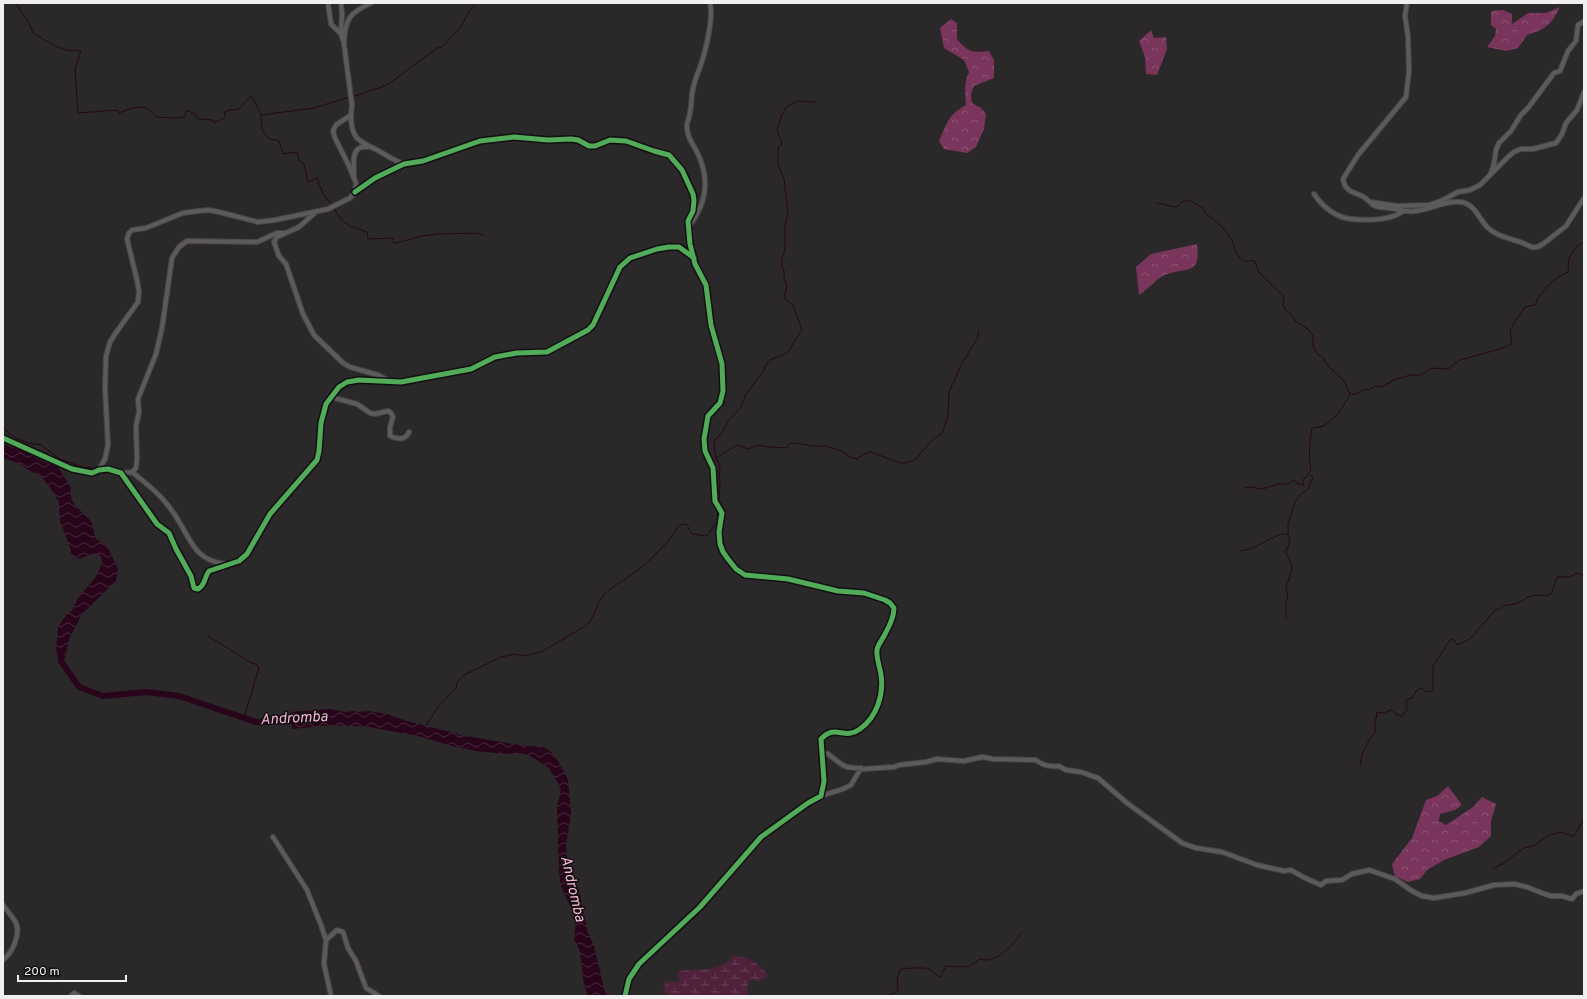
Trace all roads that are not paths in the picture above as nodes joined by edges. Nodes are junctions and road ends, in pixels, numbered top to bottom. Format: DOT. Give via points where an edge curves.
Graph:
graph roads {
  1 [pos="328,3"];
  2 [pos="341,3"];
  3 [pos="371,3"];
  4 [pos="710,3"];
  5 [pos="1407,3"];
  6 [pos="1583,22"];
  7 [pos="1584,28"];
  8 [pos="341,34"];
  9 [pos="344,44"];
  10 [pos="1584,92"];
  11 [pos="351,115"];
  12 [pos="368,147"];
  13 [pos="404,164"];
  14 [pos="1489,177"];
  15 [pos="354,179"];
  16 [pos="355,192"];
  17 [pos="1314,194"];
  18 [pos="1584,198"];
  19 [pos="1370,202"];
  20 [pos="317,211"];
  21 [pos="1403,211"];
  22 [pos="689,226"];
  23 [pos="284,233"];
  24 [pos="694,258"];
  25 [pos="391,382"];
  26 [pos="331,397"];
  27 [pos="409,432"];
  28 [pos="3,438"];
  29 [pos="99,470"];
  30 [pos="132,472"];
  31 [pos="121,473"];
  32 [pos="228,565"];
  33 [pos="823,753"];
  34 [pos="860,768"];
  35 [pos="821,796"];
  36 [pos="273,837"];
  37 [pos="1584,892"];
  38 [pos="3,905"];
  39 [pos="326,940"];
  40 [pos="3,960"];
  41 [pos="71,996"];
  42 [pos="79,996"];
  43 [pos="331,996"];
  44 [pos="379,996"];
  45 [pos="626,996"];
  1 -- 8 [label="street" via="331,24"];
  2 -- 8 [label="street"];
  3 -- 9 [label="street" via="350,16"];
  4 -- 22 [label="street" via="710,27 702,63 694,84 687,124 689,138 705,174 706,187 705,197"];
  5 -- 19 [label="street" via="1409,71 1406,97 1358,155 1343,180 1350,191"];
  6 -- 7 [label="street" via="1581,24"];
  6 -- 14 [label="street" via="1578,25 1576,41 1568,51 1560,71 1554,73 1511,131 1499,143"];
  8 -- 9 [label="street"];
  9 -- 11 [label="street"];
  10 -- 14 [label="street" via="1577,110 1566,123 1556,143 1514,152"];
  11 -- 12 [label="street" via="353,133"];
  11 -- 15 [label="street" via="333,130"];
  12 -- 13 [label="street"];
  12 -- 15 [label="street" via="363,146 356,151"];
  13 -- 16 [label="street" via="375,178"];
  13 -- 22 [label="street" via="480,141 514,137 578,140 589,146 610,140 626,141 674,159 693,194 693,211"];
  14 -- 19 [label="street" via="1470,190 1458,192 1428,205 1398,206"];
  15 -- 16 [label="street"];
  16 -- 20 [label="street" via="350,198 328,209"];
  17 -- 21 [label="street" via="1324,206 1338,216 1348,218 1386,218"];
  18 -- 21 [label="street" via="1566,226 1543,244 1532,247 1495,234 1485,226 1473,208 1461,202 1418,211"];
  19 -- 21 [label="street" via="1377,207"];
  20 -- 23 [label="street" via="299,227"];
  20 -- 29 [label="street" via="258,222 214,211 198,211 183,213 129,233 138,302 110,342 106,356 108,445"];
  22 -- 24 [label="street"];
  23 -- 25 [label="street" via="274,242 286,264 303,314 314,334 343,363"];
  23 -- 30 [label="street" via="277,233 257,242 187,241 175,252 156,354 138,399 137,459 136,468"];
  24 -- 25 [label="street" via="679,247 657,249 630,258 620,267 593,325 547,352 496,357 471,369"];
  24 -- 33 [label="street" via="706,285 711,325 722,364 723,391 720,403 708,416 704,439 705,451 713,468 715,501 722,513 719,532 723,552 745,575 788,578 838,591 864,593 890,603 894,608 888,628 877,649 882,691 875,710 864,727 852,734 832,731 826,734 821,739"];
  25 -- 26 [label="street" via="347,382"];
  26 -- 27 [label="street" via="357,404 370,413 388,411 393,417 390,436 404,439"];
  26 -- 32 [label="street" via="323,412 317,460 270,514 247,554 239,561"];
  28 -- 29 [label="street" via="72,468 92,473"];
  29 -- 31 [label="street" via="108,469"];
  30 -- 31 [label="street"];
  30 -- 32 [label="street" via="154,489 165,502 191,545 205,558"];
  31 -- 32 [label="street" via="157,524 169,532 191,576 194,588 201,587 209,571"];
  33 -- 34 [label="street" via="847,767"];
  33 -- 35 [label="street" via="824,782"];
  34 -- 35 [label="street" via="851,785"];
  34 -- 37 [label="street" via="894,767 937,759 964,761 982,757 1036,760 1043,765 1059,766 1098,778 1127,803 1182,843 1222,852 1257,865 1284,871 1291,870 1321,885 1326,881 1342,880 1352,874 1369,870 1395,879 1422,896 1434,898 1465,893 1494,884 1520,885 1542,893 1572,899 1576,894"];
  35 -- 45 [label="street" via="761,837 700,907 639,964 629,979"];
  36 -- 39 [label="street" via="307,890"];
  38 -- 40 [label="street" via="17,925 17,938"];
  39 -- 43 [label="street" via="324,964"];
  39 -- 44 [label="street" via="337,930 343,932 366,988"];
  41 -- 42 [label="street"];
}
